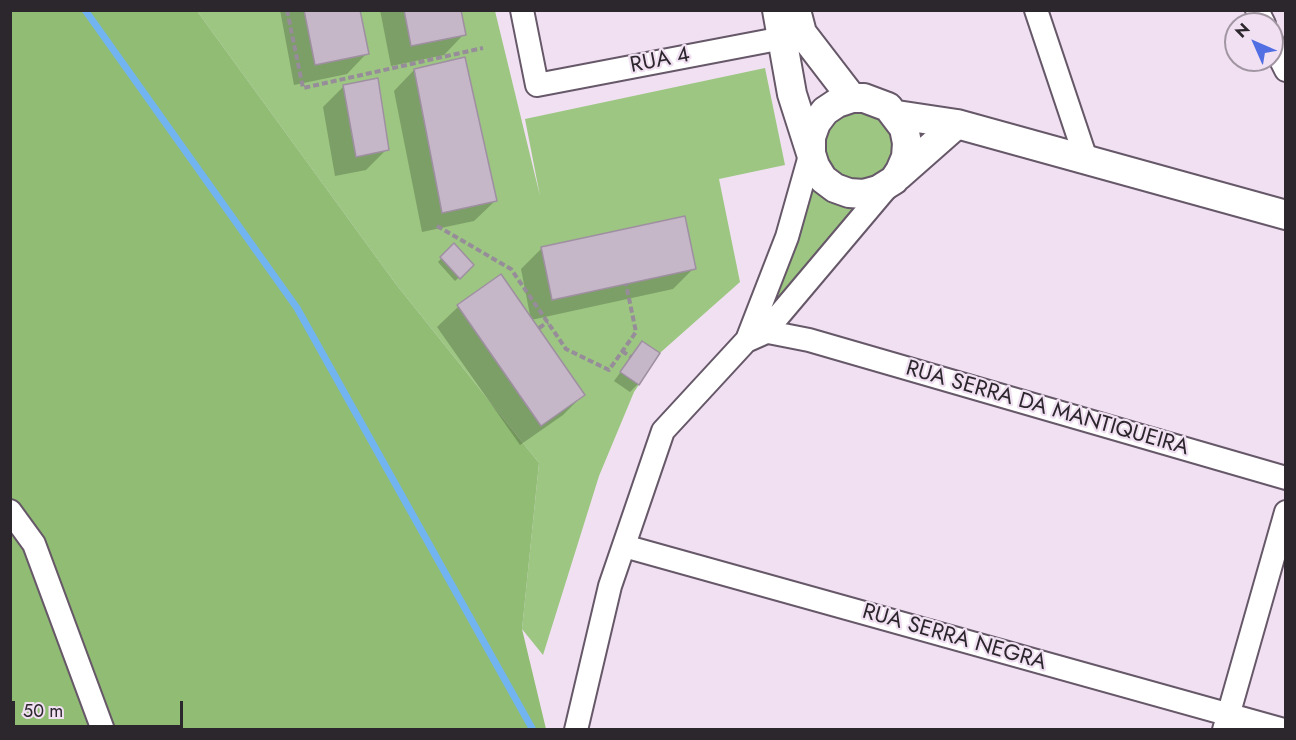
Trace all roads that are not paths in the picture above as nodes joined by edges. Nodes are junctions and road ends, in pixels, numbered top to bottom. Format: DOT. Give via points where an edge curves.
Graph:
graph roads {
  1 [pos="522,10"];
  2 [pos="796,10"];
  3 [pos="1036,10"];
  4 [pos="780,24"];
  5 [pos="852,98"];
  6 [pos="897,116"];
  7 [pos="957,124"];
  8 [pos="811,152"];
  9 [pos="1086,159"];
  10 [pos="892,181"];
  11 [pos="1286,215"];
  12 [pos="758,326"];
  13 [pos="1286,478"];
  14 [pos="10,511"];
  15 [pos="1286,512"];
  16 [pos="624,546"];
  17 [pos="1226,722"];
  18 [pos="103,729"];
  19 [pos="576,729"];
  20 [pos="1284,729"];
  1 -- 4 [label="street, RUA 4" via="537,85"];
  2 -- 5 [label="street" via="802,33"];
  3 -- 9 [label="street"];
  4 -- 8 [label="street" via="792,94"];
  5 -- 6 [label="street" via="877,101"];
  5 -- 8 [label="street" via="825,111 814,130"];
  6 -- 7 [label="street"];
  6 -- 10 [label="street" via="904,128 906,157"];
  7 -- 9 [label="street"];
  7 -- 10 [label="street"];
  8 -- 10 [label="street" via="819,173 835,188 864,194"];
  8 -- 12 [label="street"];
  9 -- 11 [label="street"];
  10 -- 12 [label="street"];
  12 -- 13 [label="street, RUA SERRA DA MANTIQUEIRA"];
  12 -- 16 [label="street" via="663,430"];
  14 -- 18 [label="street" via="34,544"];
  15 -- 17 [label="street"];
  16 -- 17 [label="street, RUA SERRA NEGRA"];
  16 -- 19 [label="street" via="610,586"];
  17 -- 20 [label="street, RUA SERRA NEGRA"];
}
